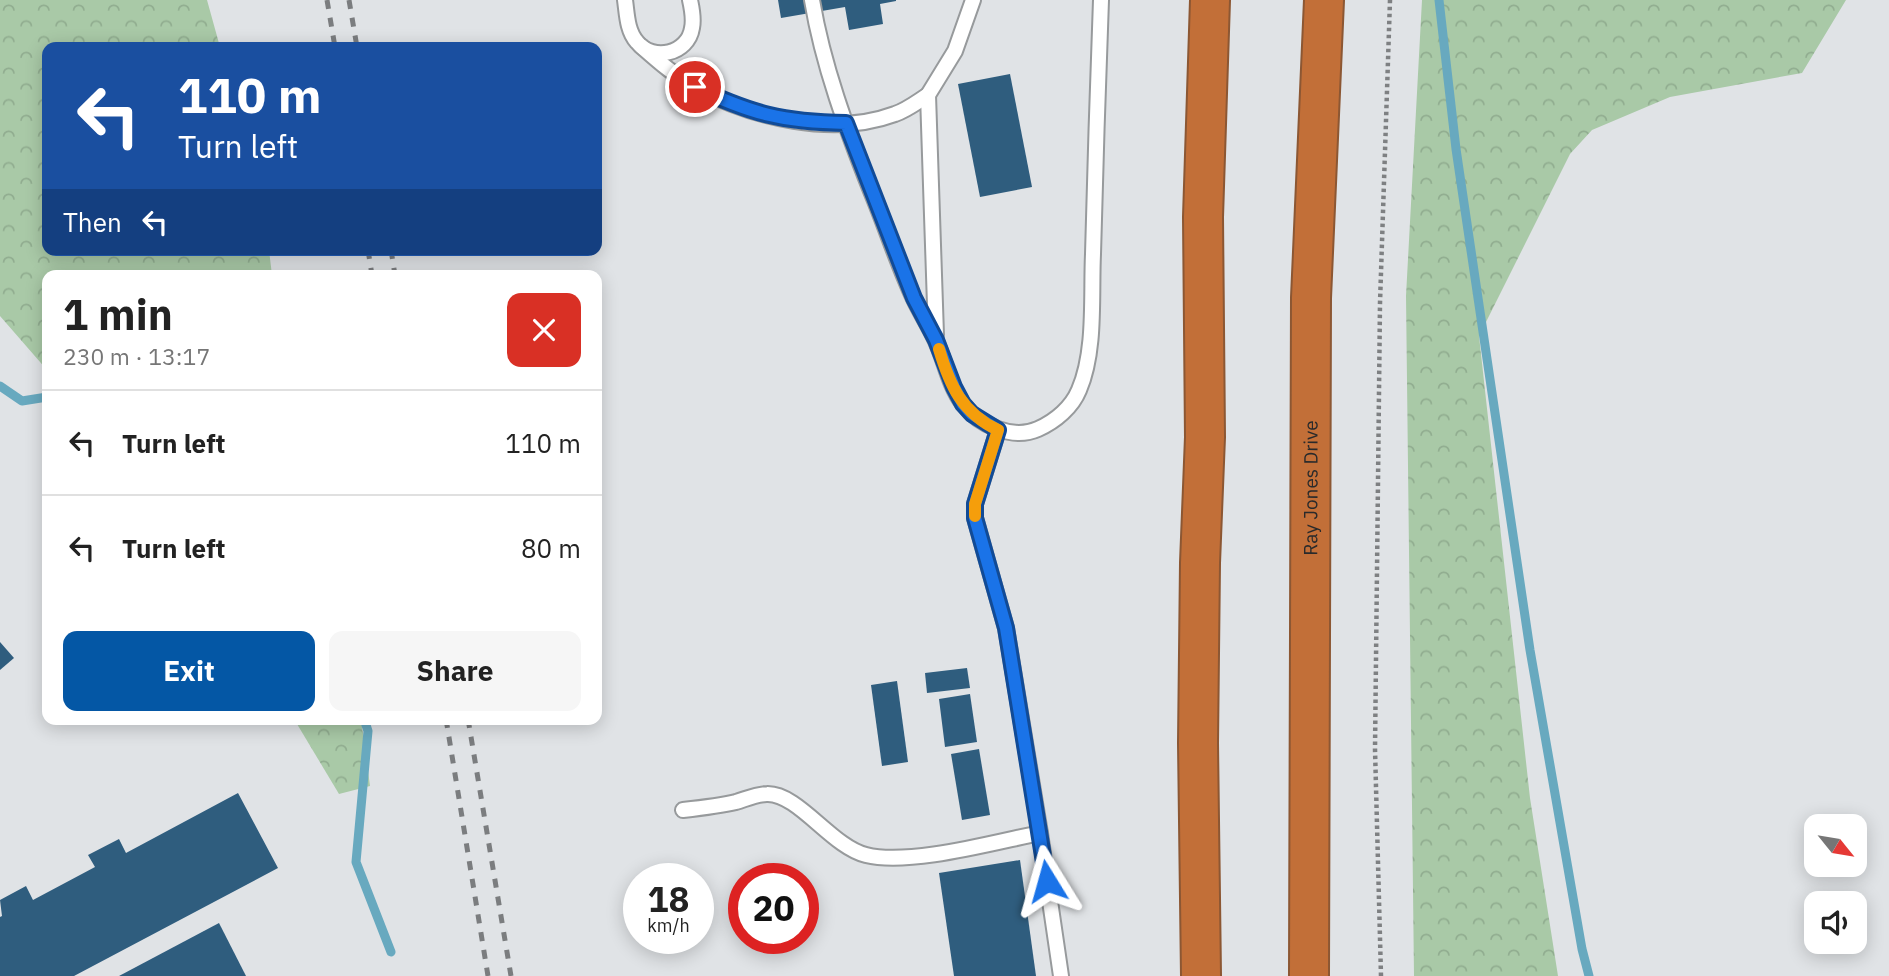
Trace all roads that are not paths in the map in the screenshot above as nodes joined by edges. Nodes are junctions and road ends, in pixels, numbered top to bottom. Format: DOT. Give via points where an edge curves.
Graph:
graph roads {
  1 [pos="625,0"];
  2 [pos="690,0"];
  3 [pos="812,0"];
  4 [pos="973,0"];
  5 [pos="1101,0"];
  6 [pos="1210,0"];
  7 [pos="1324,0"];
  8 [pos="640,46"];
  9 [pos="928,95"];
  10 [pos="846,123"];
  11 [pos="936,340"];
  12 [pos="998,430"];
  13 [pos="683,810"];
  14 [pos="1040,833"];
  15 [pos="1061,976"];
  16 [pos="1202,976"];
  17 [pos="1309,976"];
  1 -- 8 [label="lane" via="632,35"];
  2 -- 8 [label="lane" via="693,26 683,45 666,53"];
  3 -- 10 [label="lane"];
  4 -- 9 [label="lane" via="955,51"];
  5 -- 12 [label="lane" via="1091,317 1085,375 1071,404 1049,424 1023,433"];
  6 -- 16 [label="highway" via="1198,743"];
  7 -- 17 [label="highway, Ray Jones Drive" via="1311,299"];
  8 -- 10 [label="lane" via="673,73 728,103 771,117"];
  9 -- 10 [label="lane" via="894,114"];
  9 -- 11 [label="lane"];
  10 -- 11 [label="lane" via="914,298"];
  11 -- 12 [label="lane" via="963,404"];
  12 -- 14 [label="lane" via="975,504 975,518 1006,628"];
  13 -- 14 [label="lane" via="771,794 791,802 850,849 883,857 921,856"];
  14 -- 15 [label="lane"];
}
